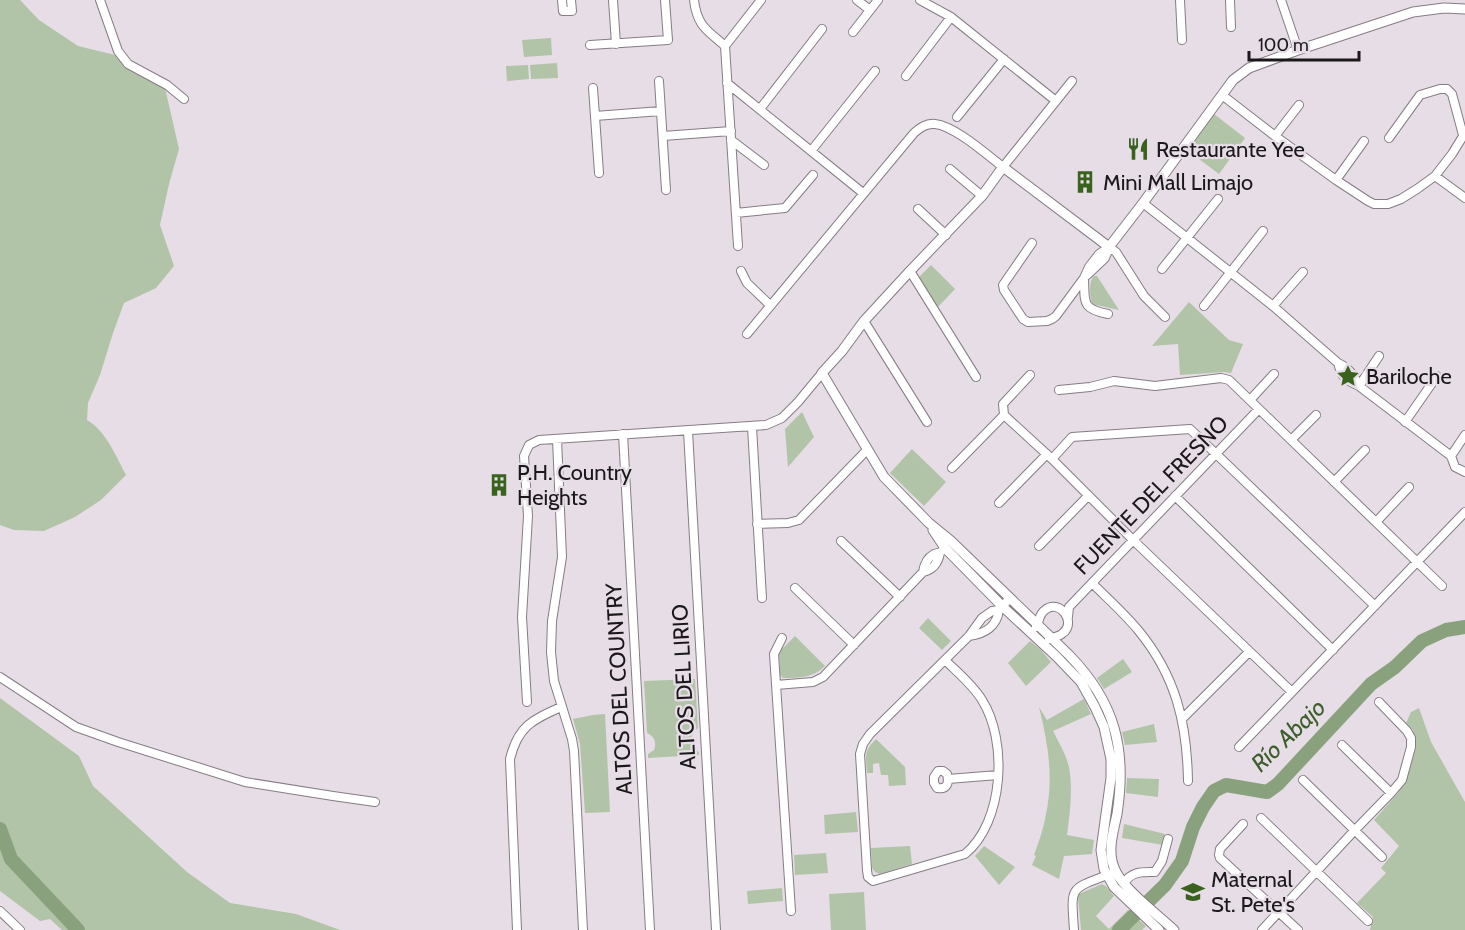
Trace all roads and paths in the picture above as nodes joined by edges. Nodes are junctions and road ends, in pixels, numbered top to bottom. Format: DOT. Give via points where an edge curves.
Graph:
graph roads {
  1 [pos="100,0"];
  2 [pos="562,0"];
  3 [pos="571,0"];
  4 [pos="613,0"];
  5 [pos="665,0"];
  6 [pos="694,0"];
  7 [pos="761,0"];
  8 [pos="857,0"];
  9 [pos="878,0"];
  10 [pos="920,0"];
  11 [pos="1180,0"];
  12 [pos="1230,0"];
  13 [pos="1281,0"];
  14 [pos="1465,9"];
  15 [pos="870,10"];
  16 [pos="951,17"];
  17 [pos="1232,27"];
  18 [pos="822,29"];
  19 [pos="853,32"];
  20 [pos="1182,40"];
  21 [pos="616,44"];
  22 [pos="590,45"];
  23 [pos="725,46"];
  24 [pos="1298,50"];
  25 [pos="1004,59"];
  26 [pos="875,70"];
  27 [pos="906,76"];
  28 [pos="659,81"];
  29 [pos="1072,81"];
  30 [pos="727,82"];
  31 [pos="593,88"];
  32 [pos="738,91"];
  33 [pos="1222,94"];
  34 [pos="184,99"];
  35 [pos="1056,101"];
  36 [pos="1299,105"];
  37 [pos="729,107"];
  38 [pos="760,109"];
  39 [pos="661,111"];
  40 [pos="595,116"];
  41 [pos="957,117"];
  42 [pos="730,130"];
  43 [pos="1464,134"];
  44 [pos="663,136"];
  45 [pos="1275,136"];
  46 [pos="1389,138"];
  47 [pos="731,140"];
  48 [pos="1364,141"];
  49 [pos="811,151"];
  50 [pos="764,165"];
  51 [pos="1003,167"];
  52 [pos="950,170"];
  53 [pos="599,172"];
  54 [pos="813,175"];
  55 [pos="1435,176"];
  56 [pos="1336,180"];
  57 [pos="666,190"];
  58 [pos="863,193"];
  59 [pos="982,196"];
  60 [pos="1465,198"];
  61 [pos="1218,199"];
  62 [pos="1143,203"];
  63 [pos="918,209"];
  64 [pos="736,213"];
  65 [pos="1263,231"];
  66 [pos="946,235"];
  67 [pos="1187,238"];
  68 [pos="1032,243"];
  69 [pos="738,246"];
  70 [pos="1109,247"];
  71 [pos="1162,269"];
  72 [pos="741,271"];
  73 [pos="910,271"];
  74 [pos="1231,272"];
  75 [pos="1303,272"];
  76 [pos="1084,278"];
  77 [pos="770,305"];
  78 [pos="1204,306"];
  79 [pos="1273,306"];
  80 [pos="1108,314"];
  81 [pos="1165,317"];
  82 [pos="864,321"];
  83 [pos="747,334"];
  84 [pos="1379,356"];
  85 [pos="822,373"];
  86 [pos="1274,374"];
  87 [pos="1030,375"];
  88 [pos="1437,376"];
  89 [pos="976,377"];
  90 [pos="1359,386"];
  91 [pos="1059,390"];
  92 [pos="1250,400"];
  93 [pos="1259,409"];
  94 [pos="1004,415"];
  95 [pos="1316,415"];
  96 [pos="927,422"];
  97 [pos="1405,422"];
  98 [pos="752,427"];
  99 [pos="688,431"];
  100 [pos="623,435"];
  101 [pos="1465,435"];
  102 [pos="557,438"];
  103 [pos="1291,440"];
  104 [pos="867,450"];
  105 [pos="1365,450"];
  106 [pos="1216,453"];
  107 [pos="1451,456"];
  108 [pos="1049,457"];
  109 [pos="951,468"];
  110 [pos="1465,472"];
  111 [pos="1334,482"];
  112 [pos="1409,487"];
  113 [pos="1088,496"];
  114 [pos="1175,496"];
  115 [pos="999,503"];
  116 [pos="1465,512"];
  117 [pos="1376,522"];
  118 [pos="757,524"];
  119 [pos="1133,540"];
  120 [pos="842,541"];
  121 [pos="1039,546"];
  122 [pos="945,548"];
  123 [pos="1417,562"];
  124 [pos="1092,583"];
  125 [pos="1442,586"];
  126 [pos="795,588"];
  127 [pos="900,597"];
  128 [pos="762,598"];
  129 [pos="1010,598"];
  130 [pos="1375,606"];
  131 [pos="1070,607"];
  132 [pos="1001,608"];
  133 [pos="1058,608"];
  134 [pos="1068,617"];
  135 [pos="1034,629"];
  136 [pos="969,636"];
  137 [pos="782,638"];
  138 [pos="1047,641"];
  139 [pos="854,645"];
  140 [pos="1333,650"];
  141 [pos="1248,652"];
  142 [pos="945,660"];
  143 [pos="0,677"];
  144 [pos="776,685"];
  145 [pos="1292,692"];
  146 [pos="527,702"];
  147 [pos="1379,702"];
  148 [pos="561,707"];
  149 [pos="1182,718"];
  150 [pos="1342,745"];
  151 [pos="1239,747"];
  152 [pos="998,775"];
  153 [pos="948,779"];
  154 [pos="1303,780"];
  155 [pos="1188,781"];
  156 [pos="1391,793"];
  157 [pos="375,802"];
  158 [pos="1261,818"];
  159 [pos="1243,824"];
  160 [pos="1354,831"];
  161 [pos="1168,839"];
  162 [pos="1382,857"];
  163 [pos="1316,871"];
  164 [pos="1111,874"];
  165 [pos="1124,883"];
  166 [pos="1128,894"];
  167 [pos="0,911"];
  168 [pos="791,911"];
  169 [pos="1279,912"];
  170 [pos="1153,918"];
  171 [pos="1368,921"];
  172 [pos="20,930"];
  173 [pos="517,930"];
  174 [pos="583,930"];
  175 [pos="650,930"];
  176 [pos="716,930"];
  177 [pos="1074,930"];
  178 [pos="1159,930"];
  179 [pos="1174,930"];
  180 [pos="1262,930"];
  181 [pos="1298,930"];
  1 -- 34 [label="street" via="118,51 128,64"];
  2 -- 3 [label="street" via="563,11 572,11"];
  4 -- 21 [label="street"];
  5 -- 21 [label="street" via="668,40"];
  6 -- 23 [label="street" via="698,20"];
  7 -- 23 [label="street"];
  8 -- 15 [label="street"];
  9 -- 15 [label="street"];
  10 -- 16 [label="street"];
  11 -- 20 [label="street"];
  12 -- 17 [label="street"];
  13 -- 24 [label="street"];
  14 -- 24 [label="street" via="1413,12"];
  15 -- 19 [label="street"];
  16 -- 25 [label="street"];
  16 -- 27 [label="street"];
  18 -- 38 [label="street"];
  21 -- 22 [label="street"];
  23 -- 30 [label="street"];
  24 -- 33 [label="street" via="1249,68"];
  25 -- 35 [label="street"];
  25 -- 41 [label="street"];
  26 -- 49 [label="street"];
  28 -- 39 [label="street"];
  29 -- 35 [label="street"];
  30 -- 32 [label="street"];
  30 -- 37 [label="street"];
  31 -- 40 [label="street"];
  32 -- 37 [label="street"];
  32 -- 38 [label="street"];
  33 -- 45 [label="street"];
  33 -- 62 [label="street"];
  35 -- 51 [label="street"];
  36 -- 45 [label="street"];
  37 -- 42 [label="street"];
  38 -- 49 [label="street"];
  39 -- 40 [label="street"];
  39 -- 44 [label="street"];
  40 -- 53 [label="street"];
  42 -- 44 [label="street"];
  42 -- 47 [label="street"];
  43 -- 46 [label="street" via="1452,94 1440,89 1420,95"];
  43 -- 55 [label="street"];
  44 -- 57 [label="street"];
  45 -- 56 [label="street"];
  47 -- 50 [label="street"];
  47 -- 64 [label="street"];
  48 -- 56 [label="street"];
  49 -- 58 [label="street"];
  51 -- 58 [label="street" via="959,134 935,124 924,125"];
  51 -- 59 [label="street"];
  51 -- 70 [label="street"];
  52 -- 59 [label="street"];
  54 -- 64 [label="street" via="785,208"];
  55 -- 56 [label="street" via="1401,198 1381,205"];
  55 -- 60 [label="street"];
  58 -- 77 [label="street"];
  59 -- 66 [label="street"];
  61 -- 67 [label="street"];
  62 -- 67 [label="street"];
  62 -- 70 [label="street"];
  63 -- 66 [label="street"];
  64 -- 69 [label="street"];
  65 -- 74 [label="street"];
  66 -- 73 [label="street"];
  67 -- 71 [label="street"];
  67 -- 74 [label="street"];
  68 -- 76 [label="street" via="1003,285 1023,319 1052,320"];
  70 -- 76 [label="street" via="1105,258"];
  70 -- 81 [label="street" via="1144,296"];
  72 -- 77 [label="street" via="747,283"];
  73 -- 82 [label="street"];
  73 -- 89 [label="street"];
  74 -- 78 [label="street"];
  74 -- 79 [label="street"];
  75 -- 79 [label="street"];
  76 -- 80 [label="street" via="1088,308"];
  77 -- 83 [label="street"];
  79 -- 90 [label="street" via="1349,370"];
  82 -- 85 [label="street"];
  82 -- 96 [label="street"];
  84 -- 90 [label="street"];
  85 -- 98 [label="street" via="782,418"];
  85 -- 104 [label="street"];
  86 -- 92 [label="street"];
  87 -- 94 [label="street" via="1003,404"];
  88 -- 97 [label="street"];
  90 -- 97 [label="street"];
  91 -- 92 [label="street" via="1114,381 1155,386 1221,378 1229,380"];
  92 -- 93 [label="street"];
  93 -- 103 [label="street"];
  93 -- 106 [label="street, FUENTE DEL FRESNO"];
  94 -- 108 [label="street"];
  94 -- 109 [label="street"];
  95 -- 103 [label="street"];
  97 -- 107 [label="street"];
  98 -- 99 [label="street"];
  98 -- 118 [label="street"];
  99 -- 100 [label="street"];
  99 -- 176 [label="street, ALTOS DEL LIRIO"];
  100 -- 102 [label="street"];
  100 -- 175 [label="street, ALTOS DEL COUNTRY"];
  101 -- 107 [label="street"];
  102 -- 146 [label="street" via="529,445 524,456 528,516 522,617"];
  102 -- 148 [label="street" via="562,557 551,652"];
  103 -- 111 [label="street"];
  104 -- 118 [label="street" via="799,520"];
  104 -- 122 [label="street" via="884,477 929,523"];
  105 -- 111 [label="street"];
  106 -- 108 [label="street" via="1191,429 1072,437"];
  106 -- 114 [label="street, FUENTE DEL FRESNO"];
  106 -- 130 [label="street"];
  107 -- 110 [label="street" via="1455,467"];
  108 -- 113 [label="street"];
  108 -- 115 [label="street"];
  111 -- 117 [label="street"];
  112 -- 117 [label="street"];
  113 -- 119 [label="street"];
  113 -- 121 [label="street"];
  114 -- 119 [label="street, FUENTE DEL FRESNO"];
  114 -- 140 [label="street"];
  116 -- 123 [label="street"];
  117 -- 123 [label="street"];
  118 -- 128 [label="street"];
  119 -- 124 [label="street, FUENTE DEL FRESNO"];
  119 -- 141 [label="street"];
  120 -- 127 [label="street"];
  122 -- 127 [label="street" via="934,566"];
  122 -- 129 [label="street"];
  122 -- 132 [label="street"];
  123 -- 125 [label="street"];
  123 -- 130 [label="street"];
  124 -- 131 [label="street, FUENTE DEL FRESNO"];
  124 -- 149 [label="street" via="1155,653 1172,686"];
  126 -- 139 [label="street"];
  127 -- 139 [label="street"];
  129 -- 132 [label="street"];
  129 -- 135 [label="street"];
  130 -- 140 [label="street"];
  131 -- 133 [label="street, FUENTE DEL FRESNO"];
  131 -- 134 [label="street, FUENTE DEL FRESNO"];
  132 -- 135 [label="street"];
  132 -- 136 [label="street" via="982,618"];
  132 -- 136 [label="street" via="990,628"];
  133 -- 134 [label="street"];
  133 -- 135 [label="street" via="1045,610"];
  134 -- 138 [label="street, FUENTE DEL FRESNO" via="1066,630"];
  135 -- 138 [label="street"];
  136 -- 142 [label="street"];
  137 -- 144 [label="street" via="774,654"];
  138 -- 164 [label="street" via="1081,682 1113,739 1101,850 1102,861"];
  139 -- 144 [label="street" via="824,677 813,682"];
  140 -- 145 [label="street"];
  141 -- 145 [label="street"];
  141 -- 149 [label="street"];
  142 -- 152 [label="street" via="982,700 998,749"];
  142 -- 152 [label="street" via="863,744 860,754 868,877 873,881 965,854 975,846 988,820"];
  143 -- 157 [label="street" via="76,727 118,742 246,782"];
  144 -- 168 [label="street"];
  145 -- 151 [label="street"];
  147 -- 156 [label="street" via="1411,738 1402,780"];
  148 -- 173 [label="street" via="526,726 514,743 510,759"];
  148 -- 174 [label="street" via="574,752"];
  149 -- 155 [label="street"];
  150 -- 156 [label="street"];
  152 -- 153 [label="street"];
  154 -- 160 [label="street"];
  156 -- 160 [label="street"];
  158 -- 163 [label="street"];
  159 -- 169 [label="street" via="1220,849 1220,858"];
  160 -- 162 [label="street"];
  160 -- 163 [label="street"];
  161 -- 165 [label="street" via="1155,872 1137,872"];
  163 -- 169 [label="street"];
  163 -- 171 [label="street"];
  164 -- 165 [label="street"];
  164 -- 166 [label="street" via="1114,887"];
  164 -- 177 [label="street" via="1075,890"];
  165 -- 166 [label="street"];
  166 -- 170 [label="street"];
  167 -- 172 [label="street"];
  169 -- 180 [label="street"];
  169 -- 181 [label="street"];
  170 -- 178 [label="street"];
  170 -- 179 [label="street"];
}
